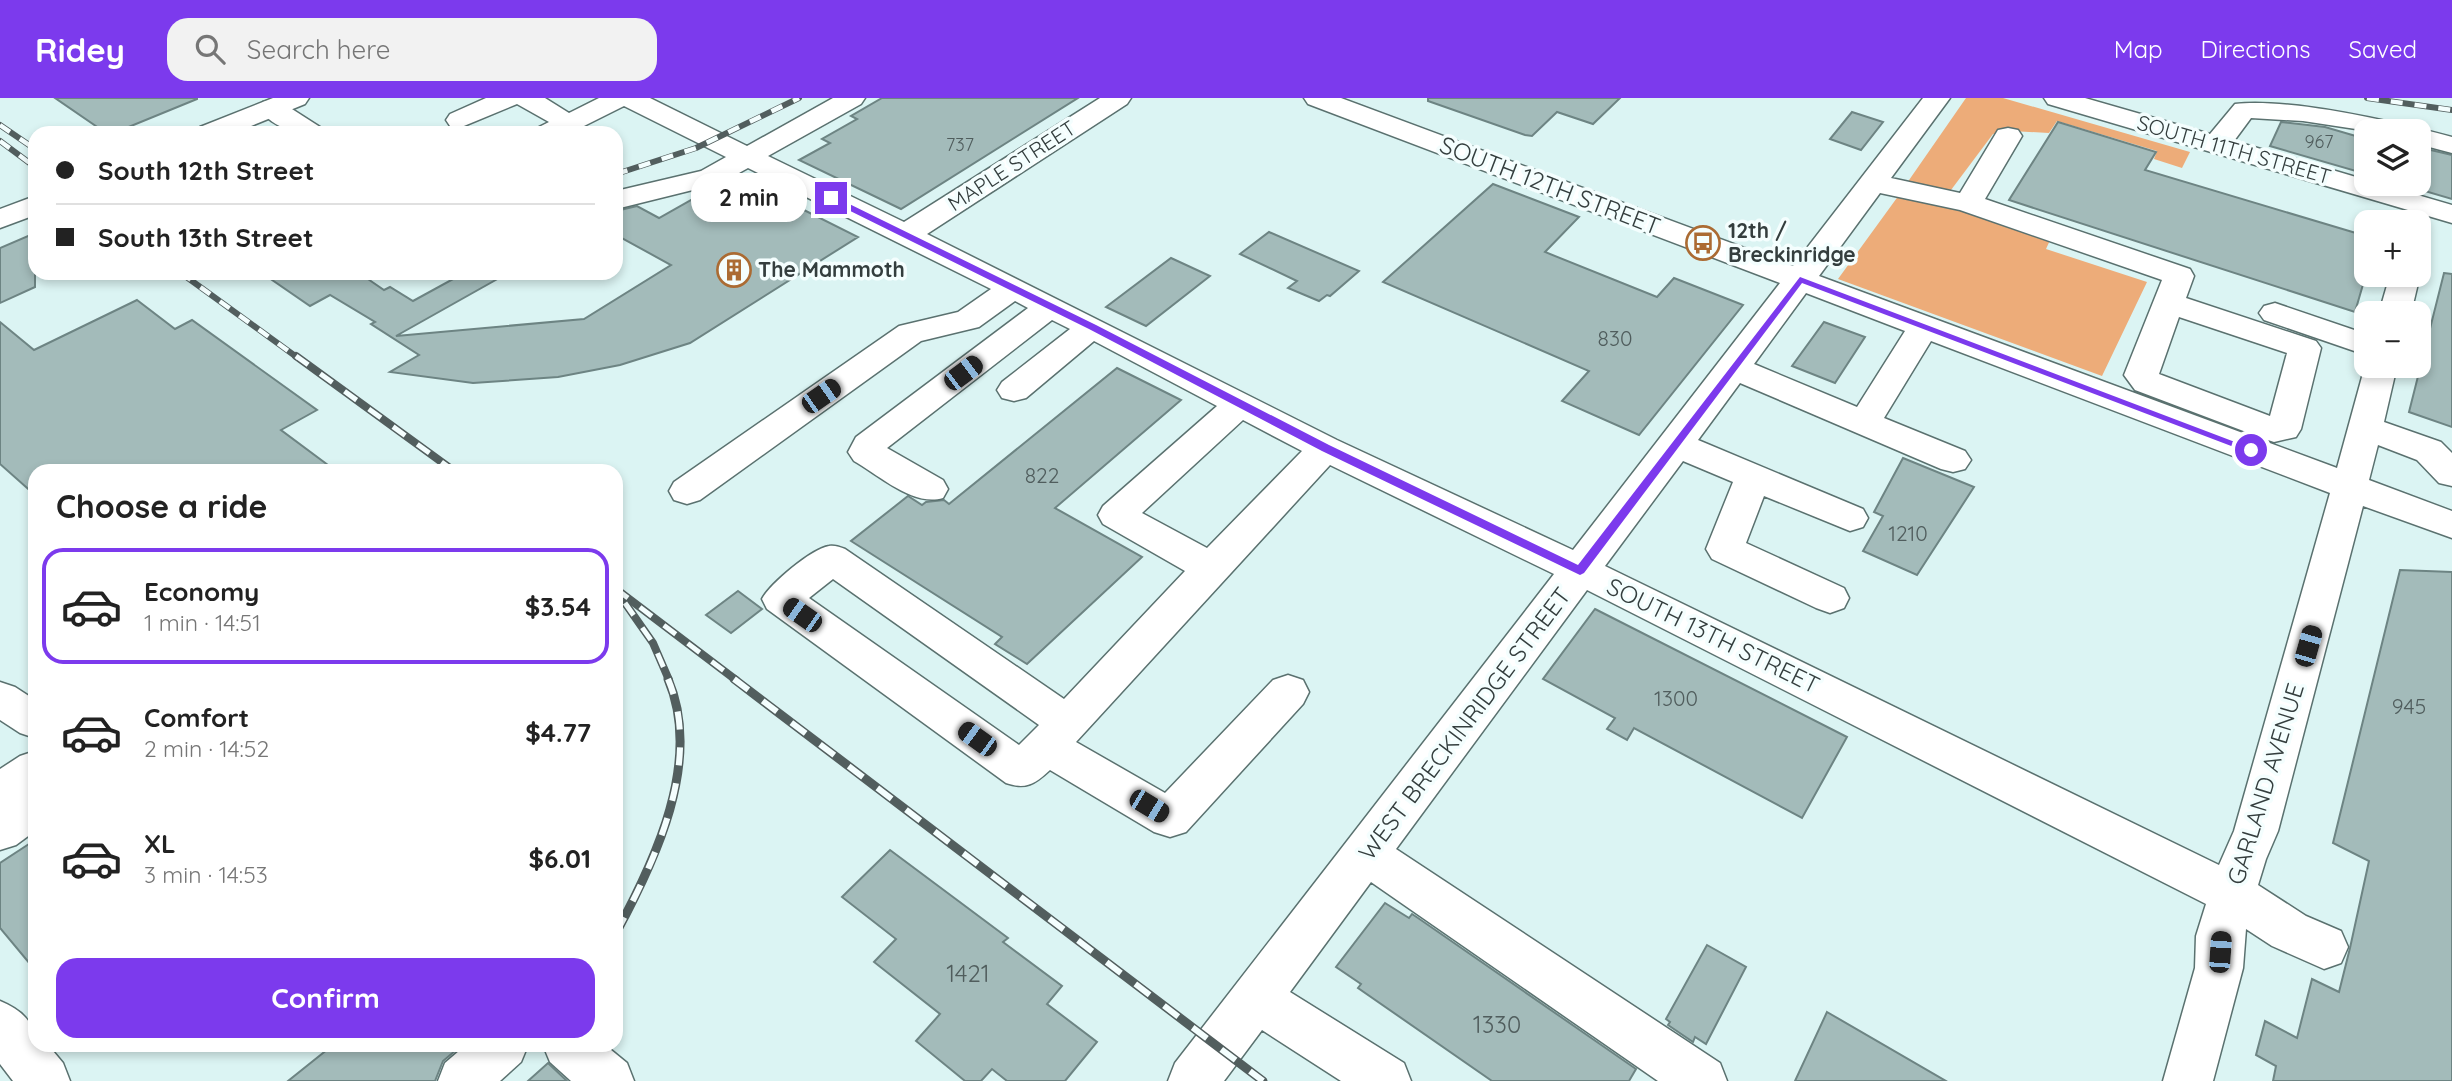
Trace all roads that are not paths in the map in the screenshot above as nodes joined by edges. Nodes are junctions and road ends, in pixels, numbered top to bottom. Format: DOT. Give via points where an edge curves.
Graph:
graph roads {
  1 [pos="508,98"];
  2 [pos="526,98"];
  3 [pos="620,98"];
  4 [pos="629,98"];
  5 [pos="852,98"];
  6 [pos="1118,98"];
  7 [pos="1317,98"];
  8 [pos="1937,98"];
  9 [pos="2057,98"];
  10 [pos="282,102"];
  11 [pos="2354,120"];
  12 [pos="462,122"];
  13 [pos="554,125"];
  14 [pos="226,126"];
  15 [pos="304,126"];
  16 [pos="2008,136"];
  17 [pos="2431,139"];
  18 [pos="2220,145"];
  19 [pos="2452,145"];
  20 [pos="747,157"];
  21 [pos="1874,183"];
  22 [pos="623,198"];
  23 [pos="1968,203"];
  24 [pos="28,208"];
  25 [pos="2407,210"];
  26 [pos="2452,214"];
  27 [pos="2431,215"];
  28 [pos="0,219"];
  29 [pos="906,234"];
  30 [pos="1800,280"];
  31 [pos="1014,288"];
  32 [pos="2211,290"];
  33 [pos="2169,303"];
  34 [pos="1050,306"];
  35 [pos="1924,326"];
  36 [pos="1093,327"];
  37 [pos="2354,341"];
  38 [pos="1733,368"];
  39 [pos="2378,378"];
  40 [pos="1014,390"];
  41 [pos="1239,405"];
  42 [pos="1864,423"];
  43 [pos="2365,428"];
  44 [pos="1676,444"];
  45 [pos="1325,448"];
  46 [pos="2444,459"];
  47 [pos="1953,460"];
  48 [pos="1753,476"];
  49 [pos="2349,487"];
  50 [pos="930,489"];
  51 [pos="687,491"];
  52 [pos="1850,518"];
  53 [pos="2452,525"];
  54 [pos="1211,568"];
  55 [pos="1580,570"];
  56 [pos="1830,598"];
  57 [pos="1288,692"];
  58 [pos="0,699"];
  59 [pos="28,717"];
  60 [pos="1057,734"];
  61 [pos="28,774"];
  62 [pos="0,792"];
  63 [pos="28,812"];
  64 [pos="0,831"];
  65 [pos="1367,854"];
  66 [pos="2232,894"];
  67 [pos="2324,947"];
  68 [pos="1255,998"];
  69 [pos="0,1025"];
  70 [pos="495,1052"];
  71 [pos="576,1052"];
  72 [pos="45,1081"];
  73 [pos="463,1081"];
  74 [pos="609,1081"];
  75 [pos="1193,1081"];
  76 [pos="1386,1081"];
  77 [pos="1702,1081"];
  78 [pos="2188,1081"];
  1 -- 12 [label="street"];
  2 -- 13 [label="street"];
  3 -- 13 [label="street"];
  4 -- 20 [label="street, SOUTH 13TH STREET"];
  5 -- 20 [label="street"];
  6 -- 29 [label="street, MAPLE STREET"];
  7 -- 30 [label="street, SOUTH 12TH STREET"];
  8 -- 21 [label="street, WEST BRECKINRIDGE STREET"];
  9 -- 18 [label="street, SOUTH 11TH STREET"];
  10 -- 14 [label="street"];
  10 -- 15 [label="street"];
  11 -- 18 [label="street" via="2284,109 2244,110 2226,130"];
  16 -- 23 [label="street"];
  17 -- 19 [label="street"];
  18 -- 25 [label="street, SOUTH 11TH STREET"];
  20 -- 22 [label="street" via="711,177"];
  20 -- 29 [label="street, SOUTH 13TH STREET"];
  21 -- 23 [label="street"];
  21 -- 30 [label="street, WEST BRECKINRIDGE STREET"];
  23 -- 33 [label="street" via="2179,276"];
  24 -- 28 [label="street"];
  26 -- 27 [label="street, SOUTH 11TH STREET"];
  29 -- 31 [label="street, SOUTH 13TH STREET"];
  30 -- 35 [label="street, SOUTH 12TH STREET"];
  30 -- 38 [label="street, WEST BRECKINRIDGE STREET"];
  31 -- 34 [label="street, SOUTH 13TH STREET"];
  31 -- 51 [label="street" via="968,320 910,333"];
  32 -- 37 [label="street"];
  33 -- 33 [label="street" via="2141,375 2147,382 2273,430 2284,429 2305,348"];
  34 -- 36 [label="street, SOUTH 13TH STREET"];
  34 -- 50 [label="street" via="868,445 866,452"];
  35 -- 42 [label="street"];
  35 -- 49 [label="street, SOUTH 12TH STREET"];
  36 -- 40 [label="street"];
  36 -- 41 [label="street, SOUTH 13TH STREET"];
  38 -- 42 [label="street"];
  38 -- 44 [label="street, WEST BRECKINRIDGE STREET"];
  39 -- 43 [label="street, GARLAND AVENUE"];
  41 -- 45 [label="street, SOUTH 13TH STREET"];
  41 -- 54 [label="street" via="1116,515"];
  42 -- 47 [label="street"];
  43 -- 46 [label="street"];
  43 -- 49 [label="street, GARLAND AVENUE"];
  44 -- 48 [label="street"];
  44 -- 55 [label="street, WEST BRECKINRIDGE STREET"];
  45 -- 54 [label="street"];
  45 -- 55 [label="street, SOUTH 13TH STREET"];
  48 -- 52 [label="street"];
  48 -- 56 [label="street" via="1724,549"];
  49 -- 53 [label="street, SOUTH 12TH STREET"];
  49 -- 66 [label="street, GARLAND AVENUE" via="2256,831"];
  54 -- 60 [label="street"];
  55 -- 65 [label="street, WEST BRECKINRIDGE STREET"];
  55 -- 66 [label="street, SOUTH 13TH STREET"];
  57 -- 60 [label="street" via="1170,818"];
  58 -- 59 [label="street"];
  60 -- 60 [label="street" via="832,559 780,599 1021,770"];
  61 -- 62 [label="street"];
  63 -- 64 [label="street"];
  65 -- 68 [label="street, WEST BRECKINRIDGE STREET"];
  65 -- 77 [label="street"];
  66 -- 67 [label="street, SOUTH 13TH STREET" via="2289,931"];
  66 -- 78 [label="street, GARLAND AVENUE" via="2221,936 2219,968"];
  68 -- 75 [label="street, WEST BRECKINRIDGE STREET"];
  68 -- 76 [label="street"];
  69 -- 72 [label="street"];
  70 -- 73 [label="street"];
  71 -- 74 [label="street"];
}
